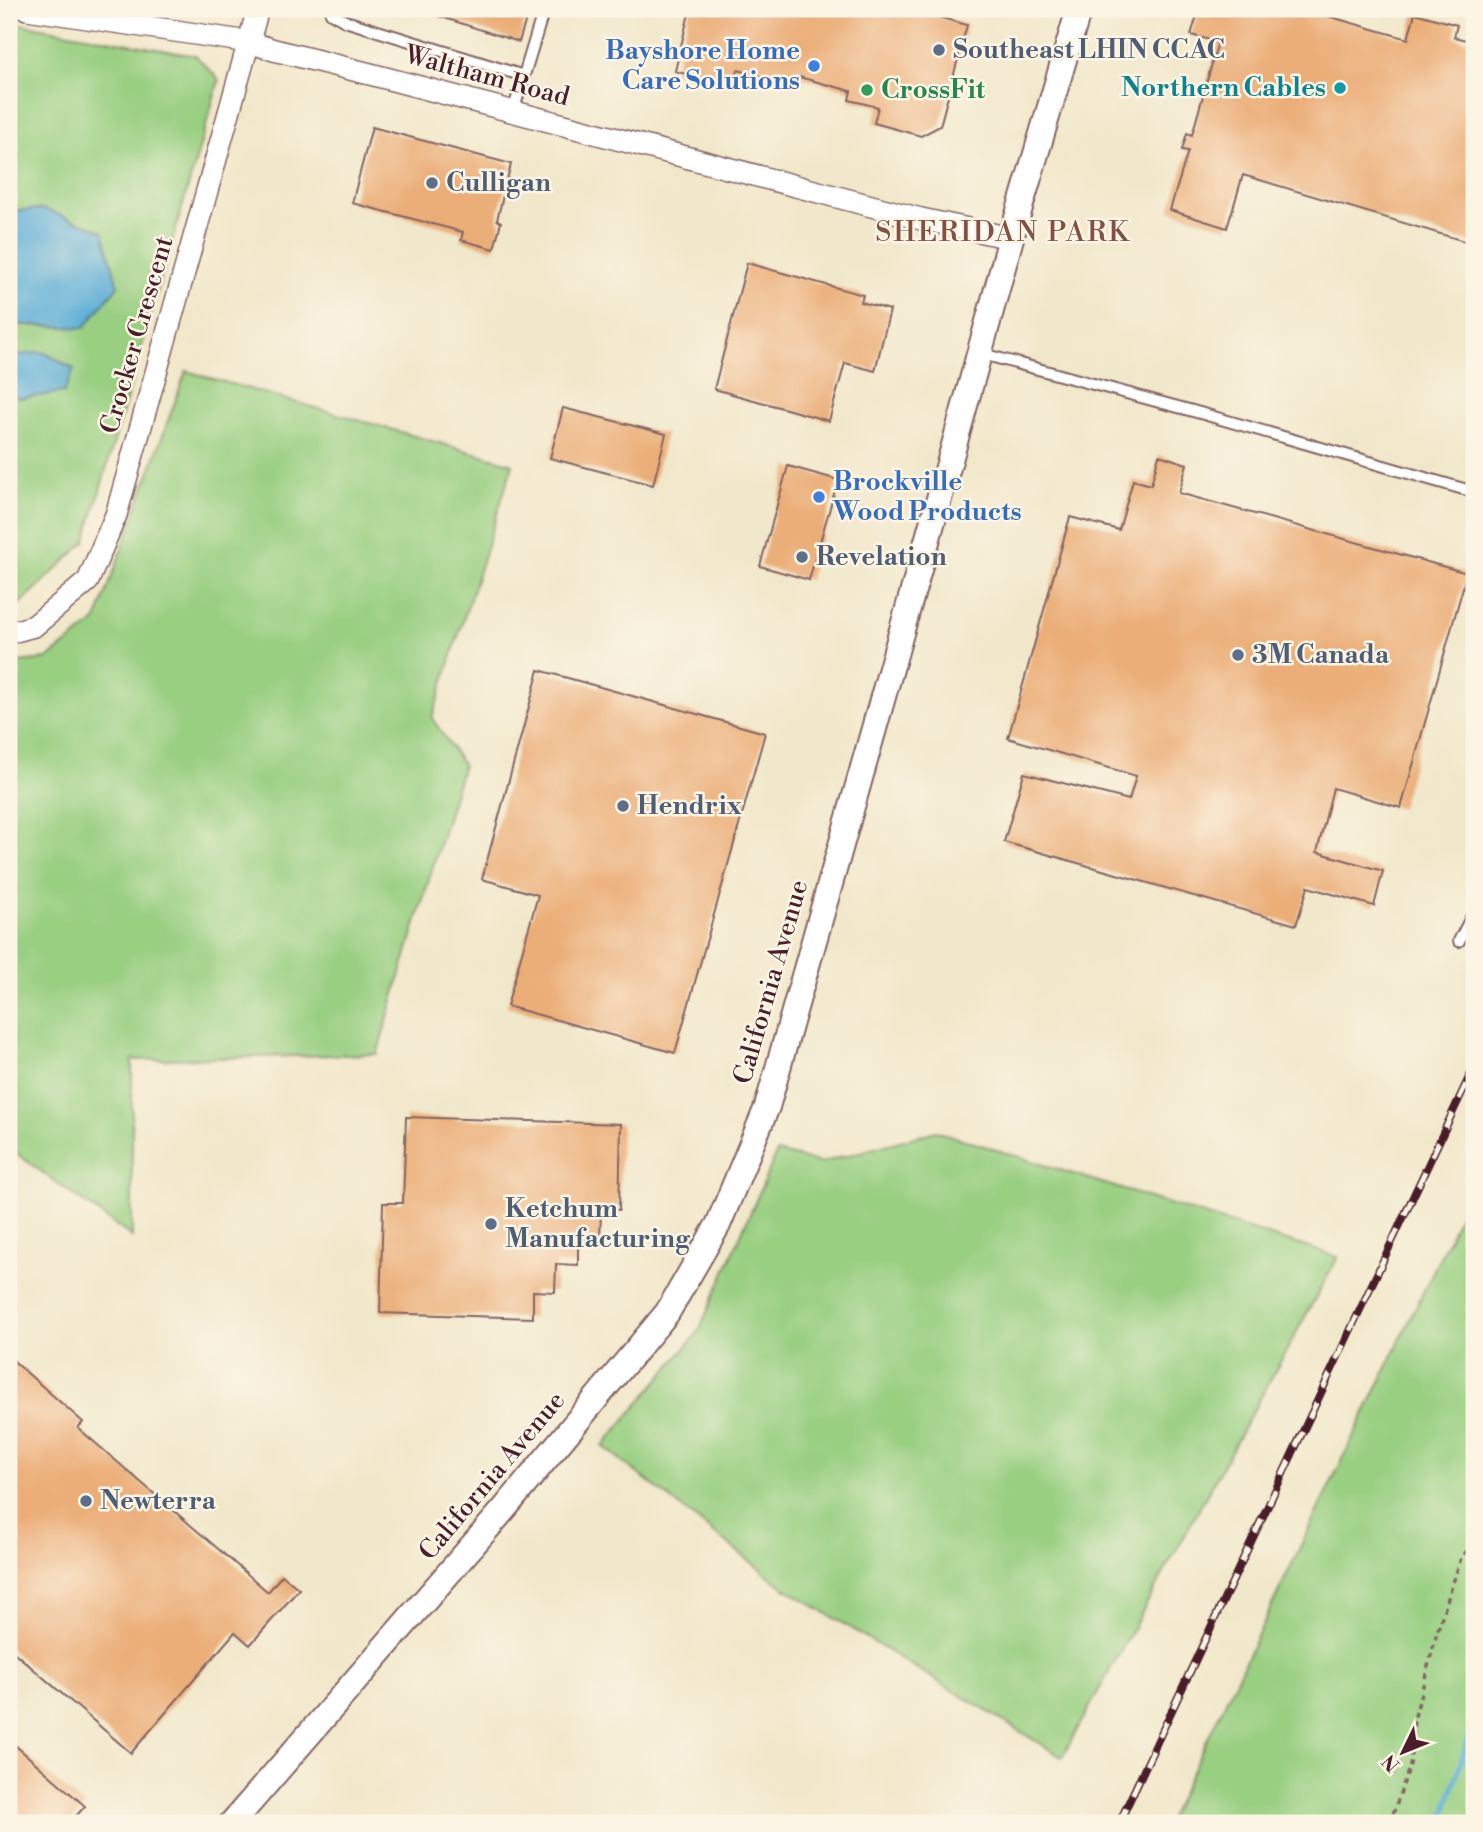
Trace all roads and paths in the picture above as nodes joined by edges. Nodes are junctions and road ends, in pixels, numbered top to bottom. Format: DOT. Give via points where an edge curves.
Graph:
graph roads {
  1 [pos="27,9"];
  2 [pos="258,9"];
  3 [pos="330,9"];
  4 [pos="544,9"];
  5 [pos="1079,9"];
  6 [pos="249,42"];
  7 [pos="524,76"];
  8 [pos="513,112"];
  9 [pos="1011,238"];
  10 [pos="979,353"];
  11 [pos="1474,492"];
  12 [pos="9,633"];
  13 [pos="1474,912"];
  14 [pos="1459,941"];
  15 [pos="1474,1548"];
  16 [pos="232,1823"];
  17 [pos="1390,1823"];
  1 -- 6 [label="street, Waltham Road"];
  2 -- 6 [label="street, Crocker Crescent"];
  3 -- 7 [label="lane" via="345,21"];
  4 -- 7 [label="lane"];
  5 -- 9 [label="street, California Avenue"];
  6 -- 8 [label="street, Waltham Road"];
  6 -- 12 [label="street, Crocker Crescent" via="116,514 88,581 34,626"];
  7 -- 8 [label="lane"];
  8 -- 9 [label="street, Waltham Road" via="921,219"];
  9 -- 10 [label="street, California Avenue"];
  10 -- 11 [label="lane"];
  10 -- 16 [label="street, California Avenue" via="766,1107 718,1225 667,1313"];
  13 -- 14 [label="lane"];
  15 -- 17 [label="path" via="1461,1558 1437,1632 1414,1720 1410,1765"];
}
